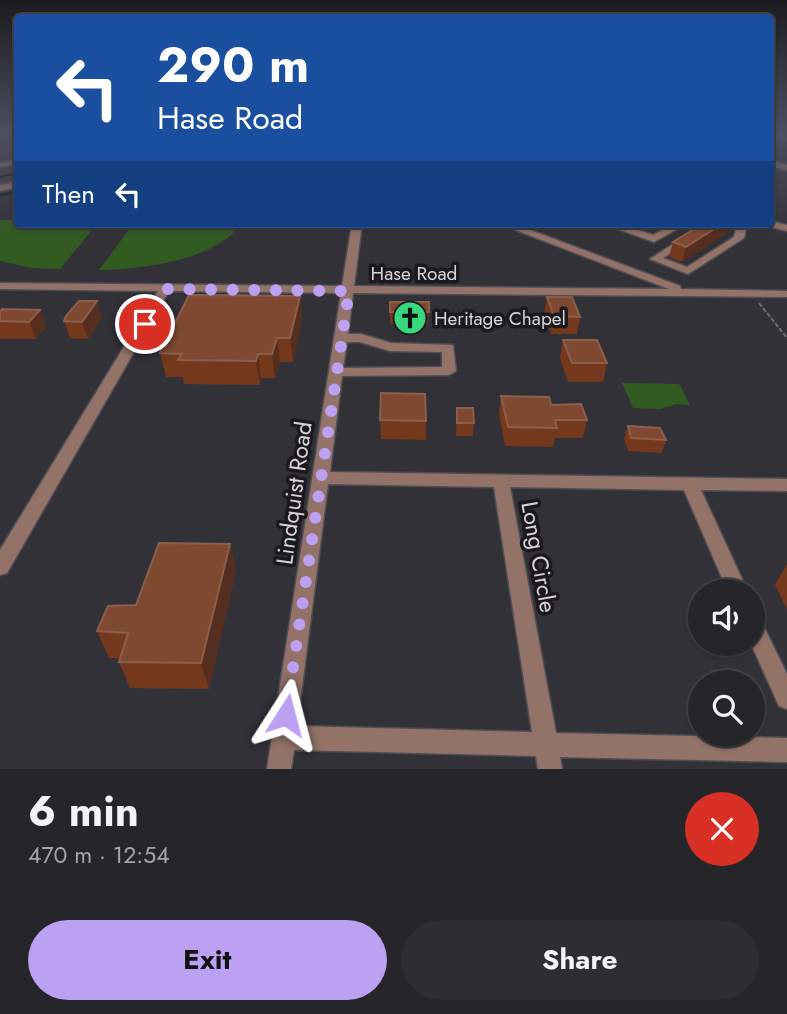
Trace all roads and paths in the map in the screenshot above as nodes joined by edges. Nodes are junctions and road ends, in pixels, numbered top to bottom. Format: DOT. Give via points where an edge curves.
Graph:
graph roads {
  1 [pos="357,228"];
  2 [pos="516,228"];
  3 [pos="621,228"];
  4 [pos="674,228"];
  5 [pos="705,228"];
  6 [pos="740,228"];
  7 [pos="0,286"];
  8 [pos="14,286"];
  9 [pos="90,288"];
  10 [pos="165,289"];
  11 [pos="349,291"];
  12 [pos="687,292"];
  13 [pos="752,294"];
  14 [pos="787,294"];
  15 [pos="0,301"];
  16 [pos="79,302"];
  17 [pos="341,338"];
  18 [pos="787,338"];
  19 [pos="336,372"];
  20 [pos="321,478"];
  21 [pos="501,481"];
  22 [pos="689,484"];
  23 [pos="787,485"];
  24 [pos="0,567"];
  25 [pos="732,579"];
  26 [pos="765,651"];
  27 [pos="787,698"];
  28 [pos="283,738"];
  29 [pos="546,745"];
  30 [pos="787,750"];
  31 [pos="279,769"];
  32 [pos="550,769"];
  1 -- 11 [label="street, Lindquist Road"];
  2 -- 12 [label="street"];
  3 -- 4 [label="street" via="654,239"];
  5 -- 6 [label="street" via="655,259 688,271 739,238"];
  7 -- 8 [label="street, Hase Road"];
  8 -- 9 [label="street, Hase Road"];
  8 -- 15 [label="street"];
  9 -- 10 [label="street, Hase Road"];
  9 -- 16 [label="street"];
  10 -- 11 [label="street, Hase Road"];
  10 -- 24 [label="street"];
  11 -- 12 [label="street, Hase Road"];
  11 -- 17 [label="street, Lindquist Road"];
  12 -- 13 [label="street, Hase Road"];
  13 -- 14 [label="street, Hase Road"];
  13 -- 18 [label="path"];
  17 -- 19 [label="street, Lindquist Road"];
  17 -- 19 [label="street" via="361,338 390,347 448,348 449,371"];
  19 -- 20 [label="street, Lindquist Road"];
  20 -- 21 [label="street, Long Circle"];
  20 -- 28 [label="street, Lindquist Road"];
  21 -- 22 [label="street"];
  21 -- 29 [label="street, Long Circle"];
  22 -- 23 [label="street"];
  22 -- 25 [label="street"];
  26 -- 27 [label="street"];
  28 -- 29 [label="street"];
  28 -- 31 [label="street, Lindquist Road"];
  29 -- 30 [label="street"];
  29 -- 32 [label="street, Long Circle"];
}
